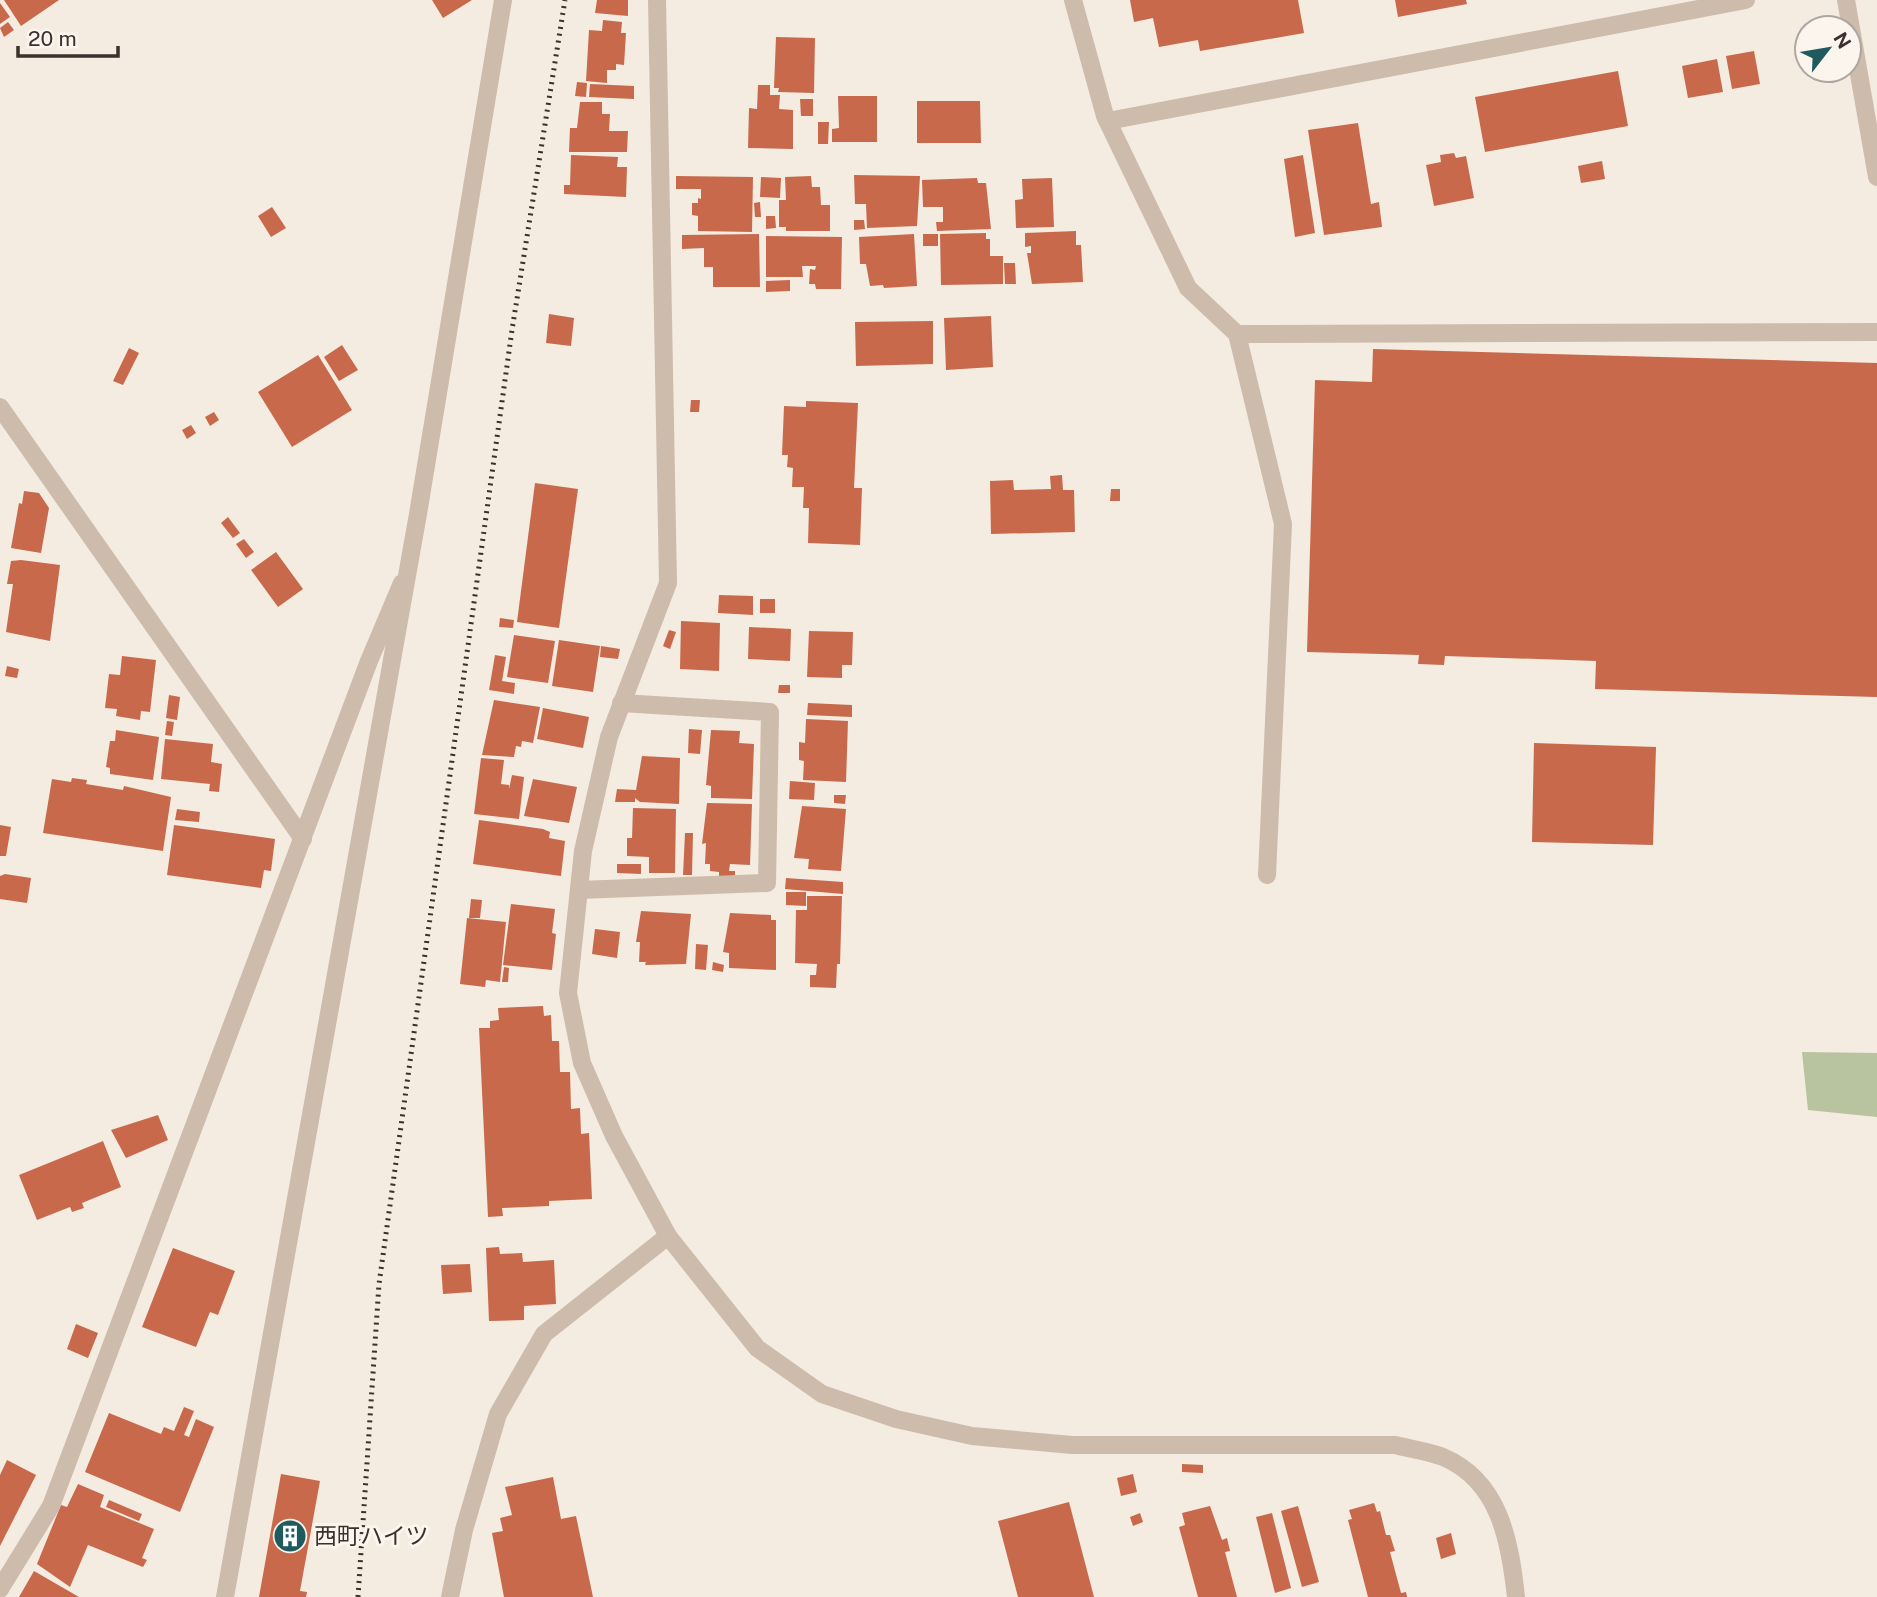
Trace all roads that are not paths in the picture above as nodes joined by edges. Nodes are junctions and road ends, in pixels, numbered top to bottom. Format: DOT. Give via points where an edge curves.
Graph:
graph roads {
  1 [pos="503,0"];
  2 [pos="657,0"];
  3 [pos="1073,0"];
  4 [pos="1746,0"];
  5 [pos="1846,0"];
  6 [pos="1108,121"];
  7 [pos="1877,177"];
  8 [pos="1877,332"];
  9 [pos="1237,334"];
  10 [pos="0,407"];
  11 [pos="409,565"];
  12 [pos="621,703"];
  13 [pos="303,839"];
  14 [pos="1267,875"];
  15 [pos="579,890"];
  16 [pos="668,1236"];
  17 [pos="0,1588"];
  18 [pos="225,1597"];
  19 [pos="450,1597"];
  20 [pos="1516,1597"];
  1 -- 11 [label="street"];
  2 -- 12 [label="street" via="668,583"];
  3 -- 6 [label="street"];
  4 -- 6 [label="street"];
  5 -- 7 [label="street"];
  6 -- 9 [label="street" via="1188,288"];
  8 -- 9 [label="street"];
  9 -- 14 [label="street" via="1283,524"];
  10 -- 13 [label="street"];
  11 -- 13 [label="street"];
  11 -- 18 [label="street"];
  12 -- 15 [label="street" via="583,851"];
  12 -- 15 [label="street" via="770,712 767,883"];
  13 -- 17 [label="street" via="51,1506"];
  15 -- 16 [label="street" via="568,993 582,1063 614,1136"];
  16 -- 19 [label="street" via="544,1334 498,1414"];
  16 -- 20 [label="street" via="757,1348 822,1394 896,1419 972,1436 1072,1445 1395,1445 1443,1457 1478,1479 1498,1512 1510,1545"];
}
